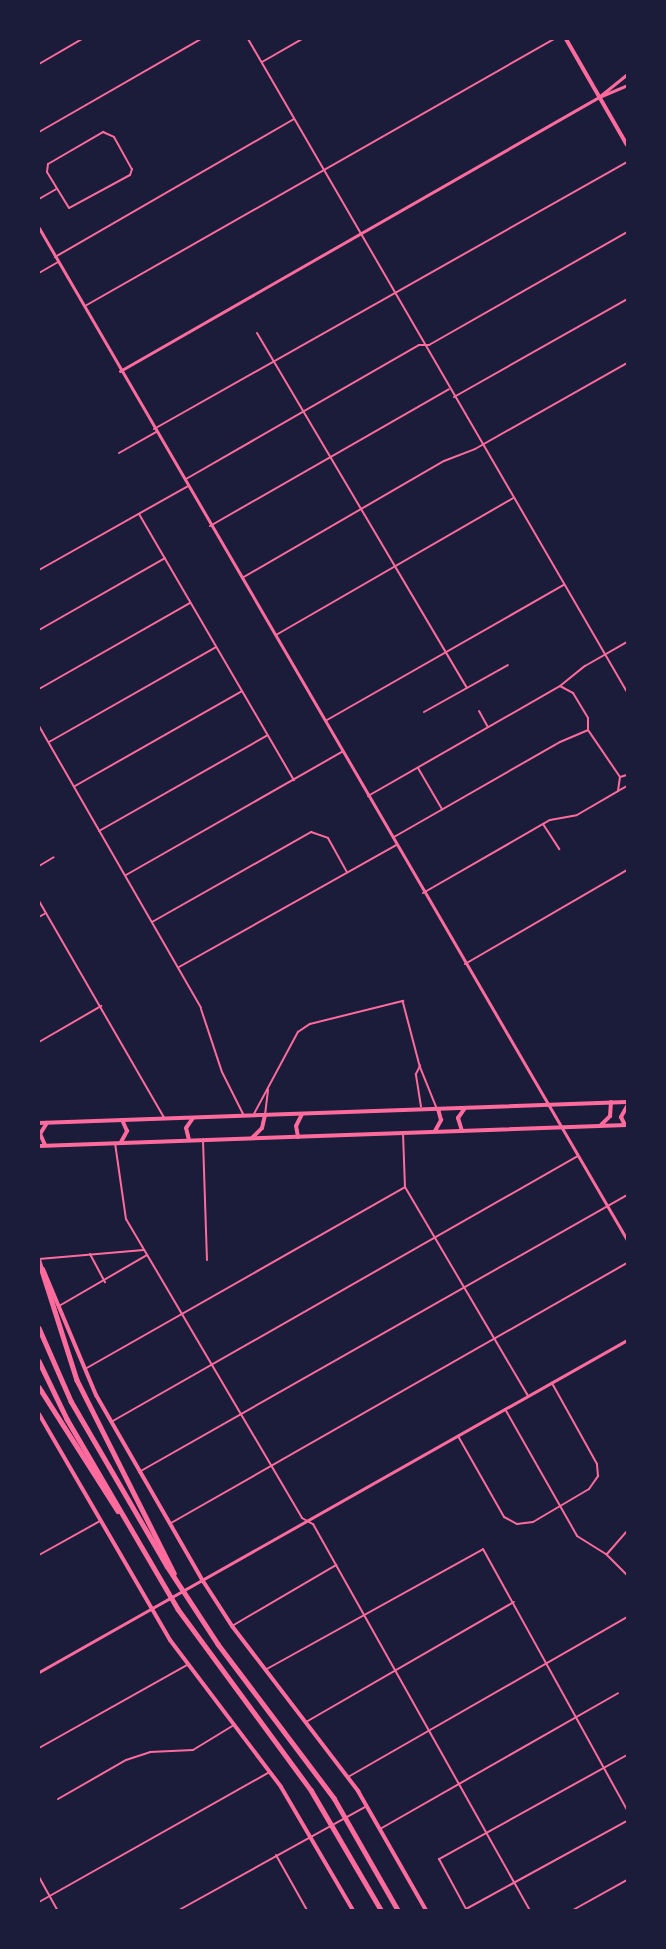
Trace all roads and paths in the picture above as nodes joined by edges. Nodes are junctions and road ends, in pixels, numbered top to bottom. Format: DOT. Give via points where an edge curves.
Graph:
graph roads {
  1 [pos="82,39"];
  2 [pos="201,39"];
  3 [pos="248,39"];
  4 [pos="302,39"];
  5 [pos="554,39"];
  6 [pos="566,39"];
  7 [pos="262,62"];
  8 [pos="39,64"];
  9 [pos="627,74"];
  10 [pos="627,85"];
  11 [pos="599,97"];
  12 [pos="294,119"];
  13 [pos="39,132"];
  14 [pos="627,145"];
  15 [pos="627,162"];
  16 [pos="323,171"];
  17 [pos="56,189"];
  18 [pos="39,199"];
  19 [pos="39,228"];
  20 [pos="627,232"];
  21 [pos="360,235"];
  22 [pos="55,257"];
  23 [pos="58,262"];
  24 [pos="39,273"];
  25 [pos="393,293"];
  26 [pos="627,300"];
  27 [pos="84,307"];
  28 [pos="257,333"];
  29 [pos="424,345"];
  30 [pos="274,361"];
  31 [pos="627,363"];
  32 [pos="120,371"];
  33 [pos="449,389"];
  34 [pos="454,397"];
  35 [pos="303,411"];
  36 [pos="155,431"];
  37 [pos="482,446"];
  38 [pos="119,453"];
  39 [pos="331,457"];
  40 [pos="184,480"];
  41 [pos="188,486"];
  42 [pos="513,498"];
  43 [pos="361,509"];
  44 [pos="139,514"];
  45 [pos="210,526"];
  46 [pos="165,558"];
  47 [pos="394,567"];
  48 [pos="39,570"];
  49 [pos="241,578"];
  50 [pos="564,585"];
  51 [pos="190,603"];
  52 [pos="39,630"];
  53 [pos="275,636"];
  54 [pos="627,642"];
  55 [pos="216,647"];
  56 [pos="447,653"];
  57 [pos="605,655"];
  58 [pos="508,664"];
  59 [pos="560,686"];
  60 [pos="467,688"];
  61 [pos="39,689"];
  62 [pos="242,691"];
  63 [pos="627,692"];
  64 [pos="479,711"];
  65 [pos="424,712"];
  66 [pos="325,722"];
  67 [pos="39,726"];
  68 [pos="488,727"];
  69 [pos="588,730"];
  70 [pos="268,735"];
  71 [pos="48,742"];
  72 [pos="342,752"];
  73 [pos="418,768"];
  74 [pos="627,775"];
  75 [pos="620,777"];
  76 [pos="294,780"];
  77 [pos="74,786"];
  78 [pos="627,786"];
  79 [pos="618,791"];
  80 [pos="368,796"];
  81 [pos="442,809"];
  82 [pos="543,824"];
  83 [pos="99,831"];
  84 [pos="392,838"];
  85 [pos="396,844"];
  86 [pos="559,849"];
  87 [pos="54,856"];
  88 [pos="39,866"];
  89 [pos="627,870"];
  90 [pos="347,872"];
  91 [pos="125,876"];
  92 [pos="423,893"];
  93 [pos="39,901"];
  94 [pos="46,913"];
  95 [pos="39,917"];
  96 [pos="152,922"];
  97 [pos="465,964"];
  98 [pos="178,968"];
  99 [pos="101,1006"];
  100 [pos="39,1042"];
  101 [pos="420,1066"];
  102 [pos="268,1089"];
  103 [pos="611,1102"];
  104 [pos="627,1104"];
  105 [pos="547,1105"];
  106 [pos="466,1108"];
  107 [pos="422,1109"];
  108 [pos="438,1109"];
  109 [pos="302,1114"];
  110 [pos="254,1115"];
  111 [pos="265,1115"];
  112 [pos="244,1116"];
  113 [pos="193,1118"];
  114 [pos="165,1119"];
  115 [pos="122,1120"];
  116 [pos="39,1123"];
  117 [pos="47,1123"];
  118 [pos="626,1125"];
  119 [pos="600,1126"];
  120 [pos="560,1127"];
  121 [pos="462,1131"];
  122 [pos="434,1132"];
  123 [pos="404,1133"];
  124 [pos="298,1137"];
  125 [pos="251,1138"];
  126 [pos="189,1140"];
  127 [pos="203,1140"];
  128 [pos="118,1143"];
  129 [pos="39,1146"];
  130 [pos="46,1146"];
  131 [pos="578,1156"];
  132 [pos="405,1187"];
  133 [pos="627,1195"];
  134 [pos="607,1206"];
  135 [pos="434,1237"];
  136 [pos="627,1240"];
  137 [pos="144,1250"];
  138 [pos="90,1254"];
  139 [pos="147,1255"];
  140 [pos="39,1260"];
  141 [pos="207,1260"];
  142 [pos="627,1263"];
  143 [pos="105,1282"];
  144 [pos="463,1288"];
  145 [pos="57,1307"];
  146 [pos="182,1313"];
  147 [pos="39,1328"];
  148 [pos="494,1338"];
  149 [pos="627,1340"];
  150 [pos="39,1361"];
  151 [pos="211,1363"];
  152 [pos="85,1369"];
  153 [pos="552,1383"];
  154 [pos="39,1388"];
  155 [pos="528,1396"];
  156 [pos="505,1409"];
  157 [pos="241,1413"];
  158 [pos="39,1414"];
  159 [pos="40,1420"];
  160 [pos="110,1422"];
  161 [pos="458,1436"];
  162 [pos="271,1465"];
  163 [pos="139,1472"];
  164 [pos="560,1507"];
  165 [pos="100,1521"];
  166 [pos="308,1521"];
  167 [pos="128,1523"];
  168 [pos="169,1524"];
  169 [pos="627,1531"];
  170 [pos="606,1554"];
  171 [pos="39,1556"];
  172 [pos="336,1565"];
  173 [pos="627,1575"];
  174 [pos="177,1581"];
  175 [pos="203,1581"];
  176 [pos="514,1602"];
  177 [pos="151,1610"];
  178 [pos="364,1614"];
  179 [pos="627,1617"];
  180 [pos="232,1626"];
  181 [pos="548,1662"];
  182 [pos="187,1665"];
  183 [pos="265,1670"];
  184 [pos="395,1670"];
  185 [pos="39,1672"];
  186 [pos="618,1693"];
  187 [pos="577,1717"];
  188 [pos="306,1722"];
  189 [pos="234,1725"];
  190 [pos="429,1730"];
  191 [pos="39,1748"];
  192 [pos="627,1755"];
  193 [pos="604,1768"];
  194 [pos="270,1772"];
  195 [pos="348,1777"];
  196 [pos="459,1783"];
  197 [pos="58,1799"];
  198 [pos="367,1806"];
  199 [pos="627,1810"];
  200 [pos="627,1821"];
  201 [pos="380,1829"];
  202 [pos="486,1831"];
  203 [pos="312,1836"];
  204 [pos="276,1855"];
  205 [pos="39,1877"];
  206 [pos="627,1880"];
  207 [pos="514,1882"];
  208 [pos="50,1896"];
  209 [pos="39,1902"];
  210 [pos="466,1909"];
  211 [pos="57,1910"];
  212 [pos="179,1910"];
  213 [pos="307,1910"];
  214 [pos="353,1910"];
  215 [pos="381,1910"];
  216 [pos="398,1910"];
  217 [pos="426,1910"];
  218 [pos="530,1910"];
  219 [pos="573,1910"];
  1 -- 8 [label="street"];
  2 -- 13 [label="street"];
  3 -- 7 [label="street"];
  4 -- 7 [label="street"];
  5 -- 16 [label="street"];
  6 -- 11 [label="main road"];
  7 -- 12 [label="street"];
  9 -- 11 [label="street" via="605,88"];
  10 -- 11 [label="street"];
  11 -- 14 [label="main road"];
  11 -- 21 [label="street"];
  12 -- 16 [label="street"];
  12 -- 22 [label="street"];
  15 -- 25 [label="street"];
  16 -- 21 [label="street"];
  16 -- 27 [label="street"];
  17 -- 17 [label="street" via="64,204 75,208 122,182 132,169 112,134 103,132 48,165 47,172"];
  17 -- 18 [label="street"];
  19 -- 22 [label="street"];
  20 -- 29 [label="street"];
  21 -- 25 [label="street"];
  21 -- 32 [label="street"];
  22 -- 23 [label="street"];
  23 -- 24 [label="street"];
  23 -- 27 [label="street"];
  25 -- 29 [label="street"];
  25 -- 30 [label="street"];
  26 -- 34 [label="street"];
  27 -- 32 [label="street"];
  28 -- 30 [label="street"];
  29 -- 33 [label="street"];
  29 -- 35 [label="street"];
  30 -- 35 [label="street"];
  30 -- 36 [label="street"];
  31 -- 37 [label="street"];
  32 -- 36 [label="street"];
  33 -- 34 [label="street"];
  33 -- 39 [label="street"];
  34 -- 37 [label="street"];
  35 -- 39 [label="street"];
  35 -- 40 [label="street"];
  36 -- 38 [label="street"];
  36 -- 40 [label="street"];
  37 -- 42 [label="street"];
  37 -- 43 [label="street" via="444,461"];
  39 -- 43 [label="street"];
  39 -- 45 [label="street"];
  40 -- 41 [label="street"];
  41 -- 44 [label="street"];
  41 -- 45 [label="street"];
  42 -- 47 [label="street"];
  42 -- 50 [label="street"];
  43 -- 47 [label="street"];
  43 -- 49 [label="street"];
  44 -- 46 [label="street"];
  44 -- 48 [label="street"];
  45 -- 49 [label="street"];
  46 -- 51 [label="street"];
  46 -- 52 [label="street"];
  47 -- 53 [label="street"];
  47 -- 56 [label="street"];
  49 -- 53 [label="street"];
  50 -- 56 [label="street"];
  50 -- 57 [label="street"];
  51 -- 55 [label="street"];
  51 -- 61 [label="street"];
  53 -- 66 [label="street"];
  54 -- 57 [label="street"];
  55 -- 62 [label="street"];
  55 -- 71 [label="street"];
  56 -- 60 [label="street"];
  56 -- 66 [label="street"];
  57 -- 59 [label="street"];
  57 -- 63 [label="street"];
  58 -- 60 [label="street"];
  59 -- 68 [label="street"];
  59 -- 69 [label="street" via="569,689 581,705 590,723"];
  60 -- 65 [label="street"];
  62 -- 70 [label="street"];
  62 -- 77 [label="street"];
  64 -- 68 [label="street"];
  66 -- 72 [label="street"];
  67 -- 71 [label="street"];
  68 -- 73 [label="street"];
  69 -- 75 [label="street"];
  69 -- 81 [label="street"];
  70 -- 76 [label="street"];
  70 -- 83 [label="street"];
  71 -- 77 [label="street"];
  72 -- 76 [label="street"];
  72 -- 80 [label="street"];
  73 -- 80 [label="street"];
  73 -- 81 [label="street"];
  74 -- 75 [label="street"];
  75 -- 79 [label="street"];
  76 -- 91 [label="street"];
  77 -- 83 [label="street"];
  78 -- 79 [label="street"];
  79 -- 82 [label="street" via="594,806"];
  80 -- 84 [label="street"];
  81 -- 84 [label="street"];
  82 -- 86 [label="street"];
  82 -- 92 [label="street"];
  83 -- 91 [label="street"];
  84 -- 85 [label="street"];
  85 -- 90 [label="street"];
  85 -- 92 [label="street"];
  87 -- 88 [label="street"];
  89 -- 97 [label="street"];
  90 -- 96 [label="street" via="328,838 311,832"];
  90 -- 98 [label="street"];
  91 -- 96 [label="street"];
  92 -- 97 [label="street"];
  93 -- 94 [label="street"];
  94 -- 95 [label="street"];
  94 -- 99 [label="street"];
  96 -- 98 [label="street"];
  97 -- 105 [label="street"];
  98 -- 112 [label="street" via="201,1009 222,1072"];
  99 -- 100 [label="street"];
  99 -- 114 [label="street"];
  101 -- 102 [label="lane" via="403,1001 383,1003 303,1028"];
  101 -- 107 [label="lane" via="416,1074"];
  101 -- 108 [label="lane"];
  102 -- 110 [label="lane"];
  102 -- 111 [label="lane"];
  103 -- 104 [label="main road"];
  103 -- 105 [label="main road"];
  103 -- 119 [label="main road" via="610,1116"];
  104 -- 118 [label="main road" via="621,1118"];
  105 -- 106 [label="main road"];
  105 -- 120 [label="street"];
  106 -- 108 [label="main road"];
  106 -- 121 [label="main road" via="458,1118"];
  107 -- 108 [label="main road"];
  107 -- 109 [label="main road"];
  108 -- 122 [label="main road" via="441,1120"];
  109 -- 111 [label="main road"];
  109 -- 124 [label="main road" via="296,1126"];
  110 -- 111 [label="main road"];
  110 -- 112 [label="main road"];
  111 -- 125 [label="main road" via="262,1128"];
  112 -- 113 [label="main road"];
  113 -- 114 [label="main road"];
  113 -- 126 [label="main road" via="186,1128"];
  114 -- 115 [label="main road"];
  115 -- 117 [label="main road"];
  115 -- 128 [label="main road" via="127,1131"];
  116 -- 117 [label="main road"];
  117 -- 130 [label="main road" via="40,1134"];
  118 -- 119 [label="main road"];
  119 -- 120 [label="main road"];
  120 -- 121 [label="main road"];
  120 -- 131 [label="street"];
  121 -- 122 [label="main road"];
  122 -- 123 [label="main road"];
  123 -- 124 [label="main road"];
  123 -- 132 [label="street"];
  124 -- 125 [label="main road"];
  125 -- 127 [label="main road"];
  126 -- 127 [label="main road"];
  126 -- 128 [label="main road"];
  127 -- 141 [label="street"];
  128 -- 130 [label="main road"];
  128 -- 137 [label="street" via="124,1211"];
  129 -- 130 [label="main road"];
  131 -- 134 [label="street"];
  131 -- 135 [label="street"];
  132 -- 135 [label="street"];
  132 -- 146 [label="street"];
  133 -- 134 [label="street"];
  134 -- 136 [label="street"];
  134 -- 144 [label="street"];
  135 -- 144 [label="street"];
  135 -- 151 [label="street"];
  137 -- 138 [label="street"];
  137 -- 139 [label="street"];
  138 -- 140 [label="street"];
  138 -- 143 [label="street"];
  139 -- 143 [label="street"];
  139 -- 146 [label="street"];
  140 -- 145 [label="main road"];
  140 -- 174 [label="highway" via="77,1380"];
  142 -- 148 [label="street"];
  143 -- 145 [label="street"];
  144 -- 148 [label="street"];
  144 -- 157 [label="street"];
  145 -- 152 [label="main road"];
  146 -- 151 [label="street"];
  146 -- 152 [label="street"];
  147 -- 174 [label="highway" via="71,1401"];
  148 -- 155 [label="street"];
  148 -- 162 [label="street"];
  149 -- 153 [label="street"];
  150 -- 167 [label="highway" via="67,1419"];
  151 -- 157 [label="street"];
  151 -- 160 [label="street"];
  152 -- 160 [label="main road"];
  153 -- 155 [label="street"];
  153 -- 164 [label="street" via="598,1472 590,1489"];
  154 -- 167 [label="highway"];
  155 -- 156 [label="street"];
  156 -- 161 [label="street"];
  156 -- 164 [label="street"];
  157 -- 162 [label="street"];
  157 -- 163 [label="street"];
  158 -- 159 [label="main road"];
  159 -- 165 [label="main road"];
  160 -- 163 [label="main road"];
  161 -- 164 [label="street" via="504,1517 525,1524"];
  161 -- 166 [label="street"];
  162 -- 166 [label="street"];
  162 -- 168 [label="street"];
  163 -- 168 [label="main road"];
  164 -- 170 [label="street" via="580,1540"];
  165 -- 171 [label="street"];
  165 -- 177 [label="main road"];
  166 -- 172 [label="street"];
  166 -- 175 [label="street"];
  167 -- 215 [label="highway" via="194,1635 311,1790"];
  168 -- 175 [label="main road"];
  169 -- 170 [label="street"];
  170 -- 173 [label="street"];
  172 -- 178 [label="street"];
  172 -- 180 [label="street"];
  174 -- 216 [label="highway" via="218,1644 330,1792"];
  175 -- 177 [label="street"];
  175 -- 180 [label="main road"];
  176 -- 178 [label="street" via="483,1549"];
  176 -- 181 [label="street"];
  176 -- 184 [label="street"];
  177 -- 182 [label="main road"];
  177 -- 185 [label="street"];
  178 -- 183 [label="street"];
  178 -- 184 [label="street"];
  179 -- 181 [label="street"];
  180 -- 183 [label="main road"];
  181 -- 187 [label="street"];
  181 -- 190 [label="street"];
  182 -- 189 [label="main road"];
  182 -- 191 [label="street"];
  183 -- 188 [label="main road"];
  184 -- 188 [label="street"];
  184 -- 190 [label="street"];
  186 -- 187 [label="street"];
  187 -- 193 [label="street"];
  187 -- 196 [label="street"];
  188 -- 195 [label="main road"];
  189 -- 194 [label="main road"];
  189 -- 197 [label="street" via="193,1750 150,1752 126,1760"];
  190 -- 195 [label="street"];
  190 -- 196 [label="street"];
  192 -- 193 [label="street"];
  193 -- 199 [label="street"];
  193 -- 202 [label="street"];
  194 -- 203 [label="main road"];
  194 -- 208 [label="street"];
  195 -- 198 [label="main road"];
  196 -- 201 [label="street"];
  196 -- 202 [label="street"];
  198 -- 201 [label="main road"];
  198 -- 203 [label="street"];
  200 -- 207 [label="street"];
  201 -- 217 [label="main road"];
  202 -- 207 [label="street"];
  202 -- 210 [label="street" via="439,1859"];
  203 -- 204 [label="street"];
  203 -- 214 [label="main road"];
  204 -- 212 [label="street"];
  204 -- 213 [label="street"];
  205 -- 208 [label="street"];
  206 -- 219 [label="street"];
  207 -- 210 [label="street"];
  207 -- 218 [label="street"];
  208 -- 209 [label="street"];
  208 -- 211 [label="street"];
}
